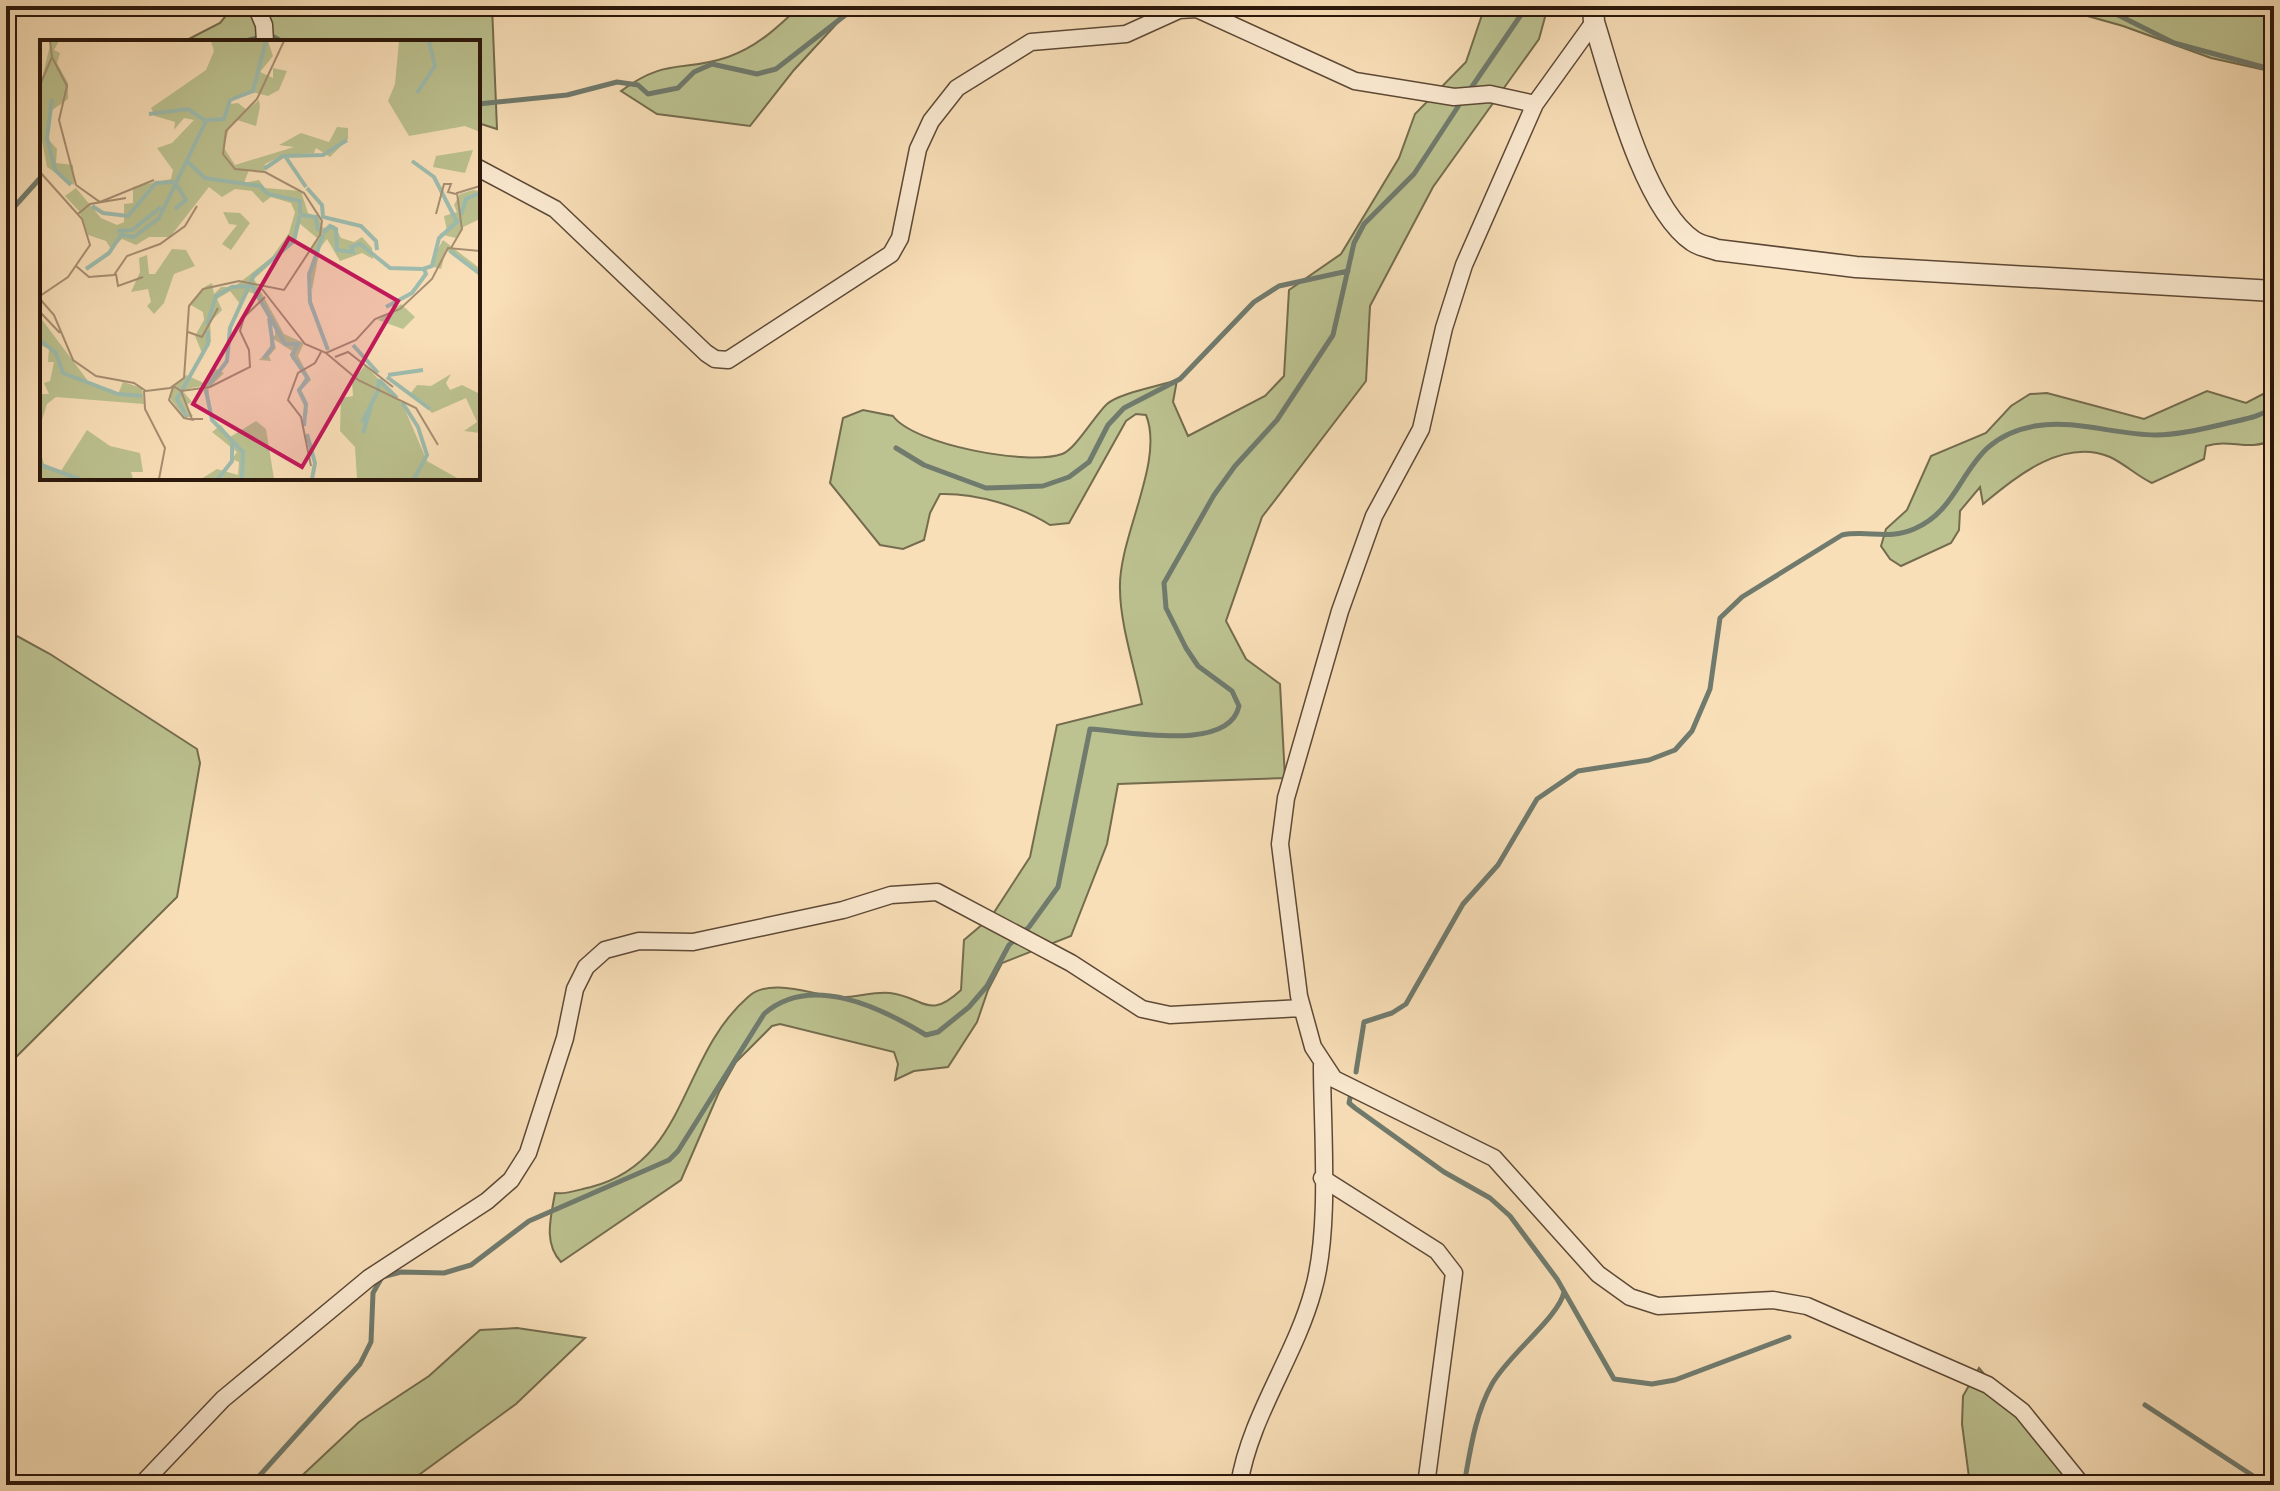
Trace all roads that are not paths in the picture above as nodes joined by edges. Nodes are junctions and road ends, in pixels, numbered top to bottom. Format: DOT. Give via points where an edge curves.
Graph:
graph roads {
  1 [pos="256,6"];
  2 [pos="1594,14"];
  3 [pos="265,40"];
  4 [pos="1535,104"];
  5 [pos="480,169"];
  6 [pos="2274,291"];
  7 [pos="1301,1008"];
  8 [pos="1322,1065"];
  9 [pos="1322,1178"];
  10 [pos="141,1485"];
  11 [pos="1239,1485"];
  12 [pos="1426,1485"];
  13 [pos="2082,1485"];
  1 -- 3 [label="street"];
  2 -- 4 [label="street"];
  2 -- 6 [label="street" via="1644,172 1679,229 1695,243 1856,267"];
  4 -- 5 [label="street" via="1490,94 1454,97 1355,81 1197,9 1179,10 1126,34 1031,42 957,88 941,107 915,158 900,238 891,254 728,360 706,353 555,209"];
  4 -- 7 [label="street" via="1464,265 1421,429 1374,516 1340,611 1289,787 1280,844"];
  7 -- 8 [label="street"];
  7 -- 10 [label="street" via="1170,1015 1142,1009 1071,963 937,892 891,895 693,942 639,941 605,950 586,967 575,989 528,1153 511,1180 369,1278 223,1399"];
  8 -- 9 [label="street"];
  8 -- 13 [label="street" via="1350,1089 1494,1158 1598,1274 1630,1297 1658,1306 1773,1300 1807,1306 1988,1385 2022,1411"];
  9 -- 11 [label="street" via="1321,1258 1313,1293 1270,1393"];
  9 -- 12 [label="street" via="1437,1251 1454,1273"];
}
